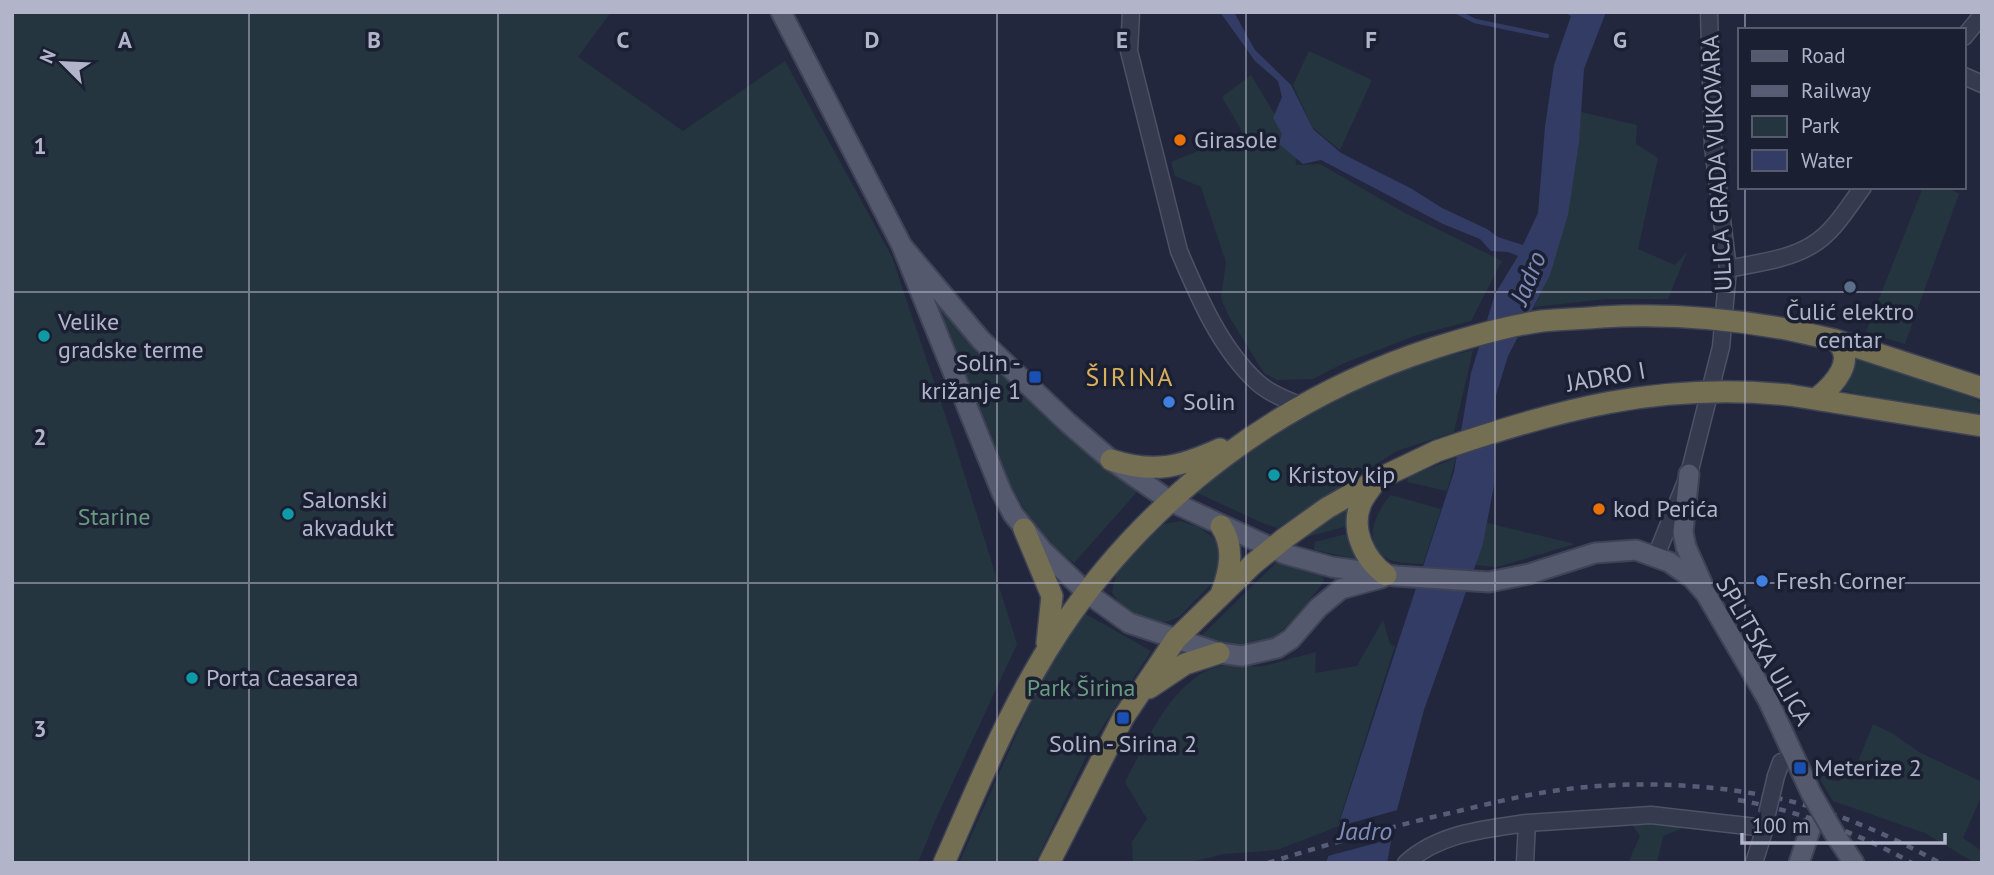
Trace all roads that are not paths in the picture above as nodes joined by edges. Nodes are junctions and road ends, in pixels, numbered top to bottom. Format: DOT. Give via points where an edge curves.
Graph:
graph roads {
  1 [pos="781,12"];
  2 [pos="1131,12"];
  3 [pos="1709,12"];
  4 [pos="1982,15"];
  5 [pos="1966,35"];
  6 [pos="1966,77"];
  7 [pos="1982,84"];
  8 [pos="1862,189"];
  9 [pos="902,246"];
  10 [pos="1728,269"];
  11 [pos="1835,341"];
  12 [pos="1982,388"];
  13 [pos="1816,398"];
  14 [pos="1300,405"];
  15 [pos="1982,426"];
  16 [pos="1251,436"];
  17 [pos="1111,460"];
  18 [pos="1689,474"];
  19 [pos="1376,480"];
  20 [pos="1170,501"];
  21 [pos="1221,526"];
  22 [pos="1024,528"];
  23 [pos="1273,548"];
  24 [pos="1657,556"];
  25 [pos="1391,575"];
  26 [pos="1087,593"];
  27 [pos="1706,594"];
  28 [pos="1220,596"];
  29 [pos="1176,639"];
  30 [pos="1219,653"];
  31 [pos="1043,657"];
  32 [pos="1134,701"];
  33 [pos="1779,769"];
  34 [pos="1766,821"];
  35 [pos="1816,821"];
  36 [pos="1527,823"];
  37 [pos="944,863"];
  38 [pos="1049,863"];
  39 [pos="1406,863"];
  40 [pos="1524,863"];
  41 [pos="1754,863"];
  42 [pos="1799,863"];
  43 [pos="1854,863"];
  1 -- 9 [label="main road"];
  2 -- 14 [label="street" via="1129,51 1191,278 1223,342 1244,367 1266,388"];
  3 -- 10 [label="street, ULICA GRADA VUKOVARA" via="1713,146"];
  4 -- 5 [label="street"];
  6 -- 7 [label="street"];
  8 -- 10 [label="street" via="1840,220 1813,245"];
  9 -- 17 [label="main road" via="981,340"];
  9 -- 22 [label="main road" via="991,471"];
  10 -- 18 [label="street, ULICA GRADA VUKOVARA" via="1721,347"];
  11 -- 12 [label="highway"];
  11 -- 13 [label="highway" via="1845,362 1835,382"];
  11 -- 14 [label="highway, bridge" via="1737,320 1647,314 1541,321 1413,355"];
  13 -- 15 [label="highway, JADRO I"];
  13 -- 19 [label="highway, JADRO I, bridge" via="1724,390 1621,399 1555,413 1437,451"];
  14 -- 16 [label="highway"];
  16 -- 17 [label="highway" via="1170,467 1148,468"];
  16 -- 20 [label="highway"];
  17 -- 20 [label="main road"];
  18 -- 24 [label="street, ULICA GRADA VUKOVARA"];
  18 -- 27 [label="main road" via="1683,532"];
  19 -- 23 [label="highway, JADRO I" via="1327,508"];
  19 -- 25 [label="highway" via="1362,501 1358,529 1367,556"];
  20 -- 21 [label="main road"];
  20 -- 26 [label="highway"];
  21 -- 23 [label="main road"];
  21 -- 28 [label="highway" via="1230,548"];
  22 -- 26 [label="main road"];
  22 -- 31 [label="highway" via="1052,596"];
  23 -- 25 [label="main road" via="1332,567"];
  23 -- 28 [label="highway, JADRO I"];
  24 -- 25 [label="main road, SPLITSKA ULICA" via="1636,550 1595,552 1489,582"];
  24 -- 27 [label="main road, SPLITSKA ULICA" via="1681,570"];
  25 -- 30 [label="main road" via="1341,589 1277,648 1242,656"];
  26 -- 29 [label="main road" via="1129,623"];
  26 -- 31 [label="highway"];
  27 -- 35 [label="main road, SPLITSKA ULICA, bridge" via="1768,700 1811,793"];
  28 -- 29 [label="highway"];
  29 -- 30 [label="main road"];
  29 -- 32 [label="highway"];
  30 -- 32 [label="highway" via="1185,664"];
  31 -- 37 [label="highway"];
  32 -- 38 [label="highway"];
  33 -- 34 [label="street, bridge"];
  34 -- 36 [label="street" via="1651,815"];
  34 -- 41 [label="street"];
  35 -- 42 [label="main road"];
  35 -- 43 [label="main road, SPLITSKA ULICA, bridge" via="1834,832"];
  36 -- 39 [label="street" via="1452,837 1420,850"];
  36 -- 40 [label="street"];
}
